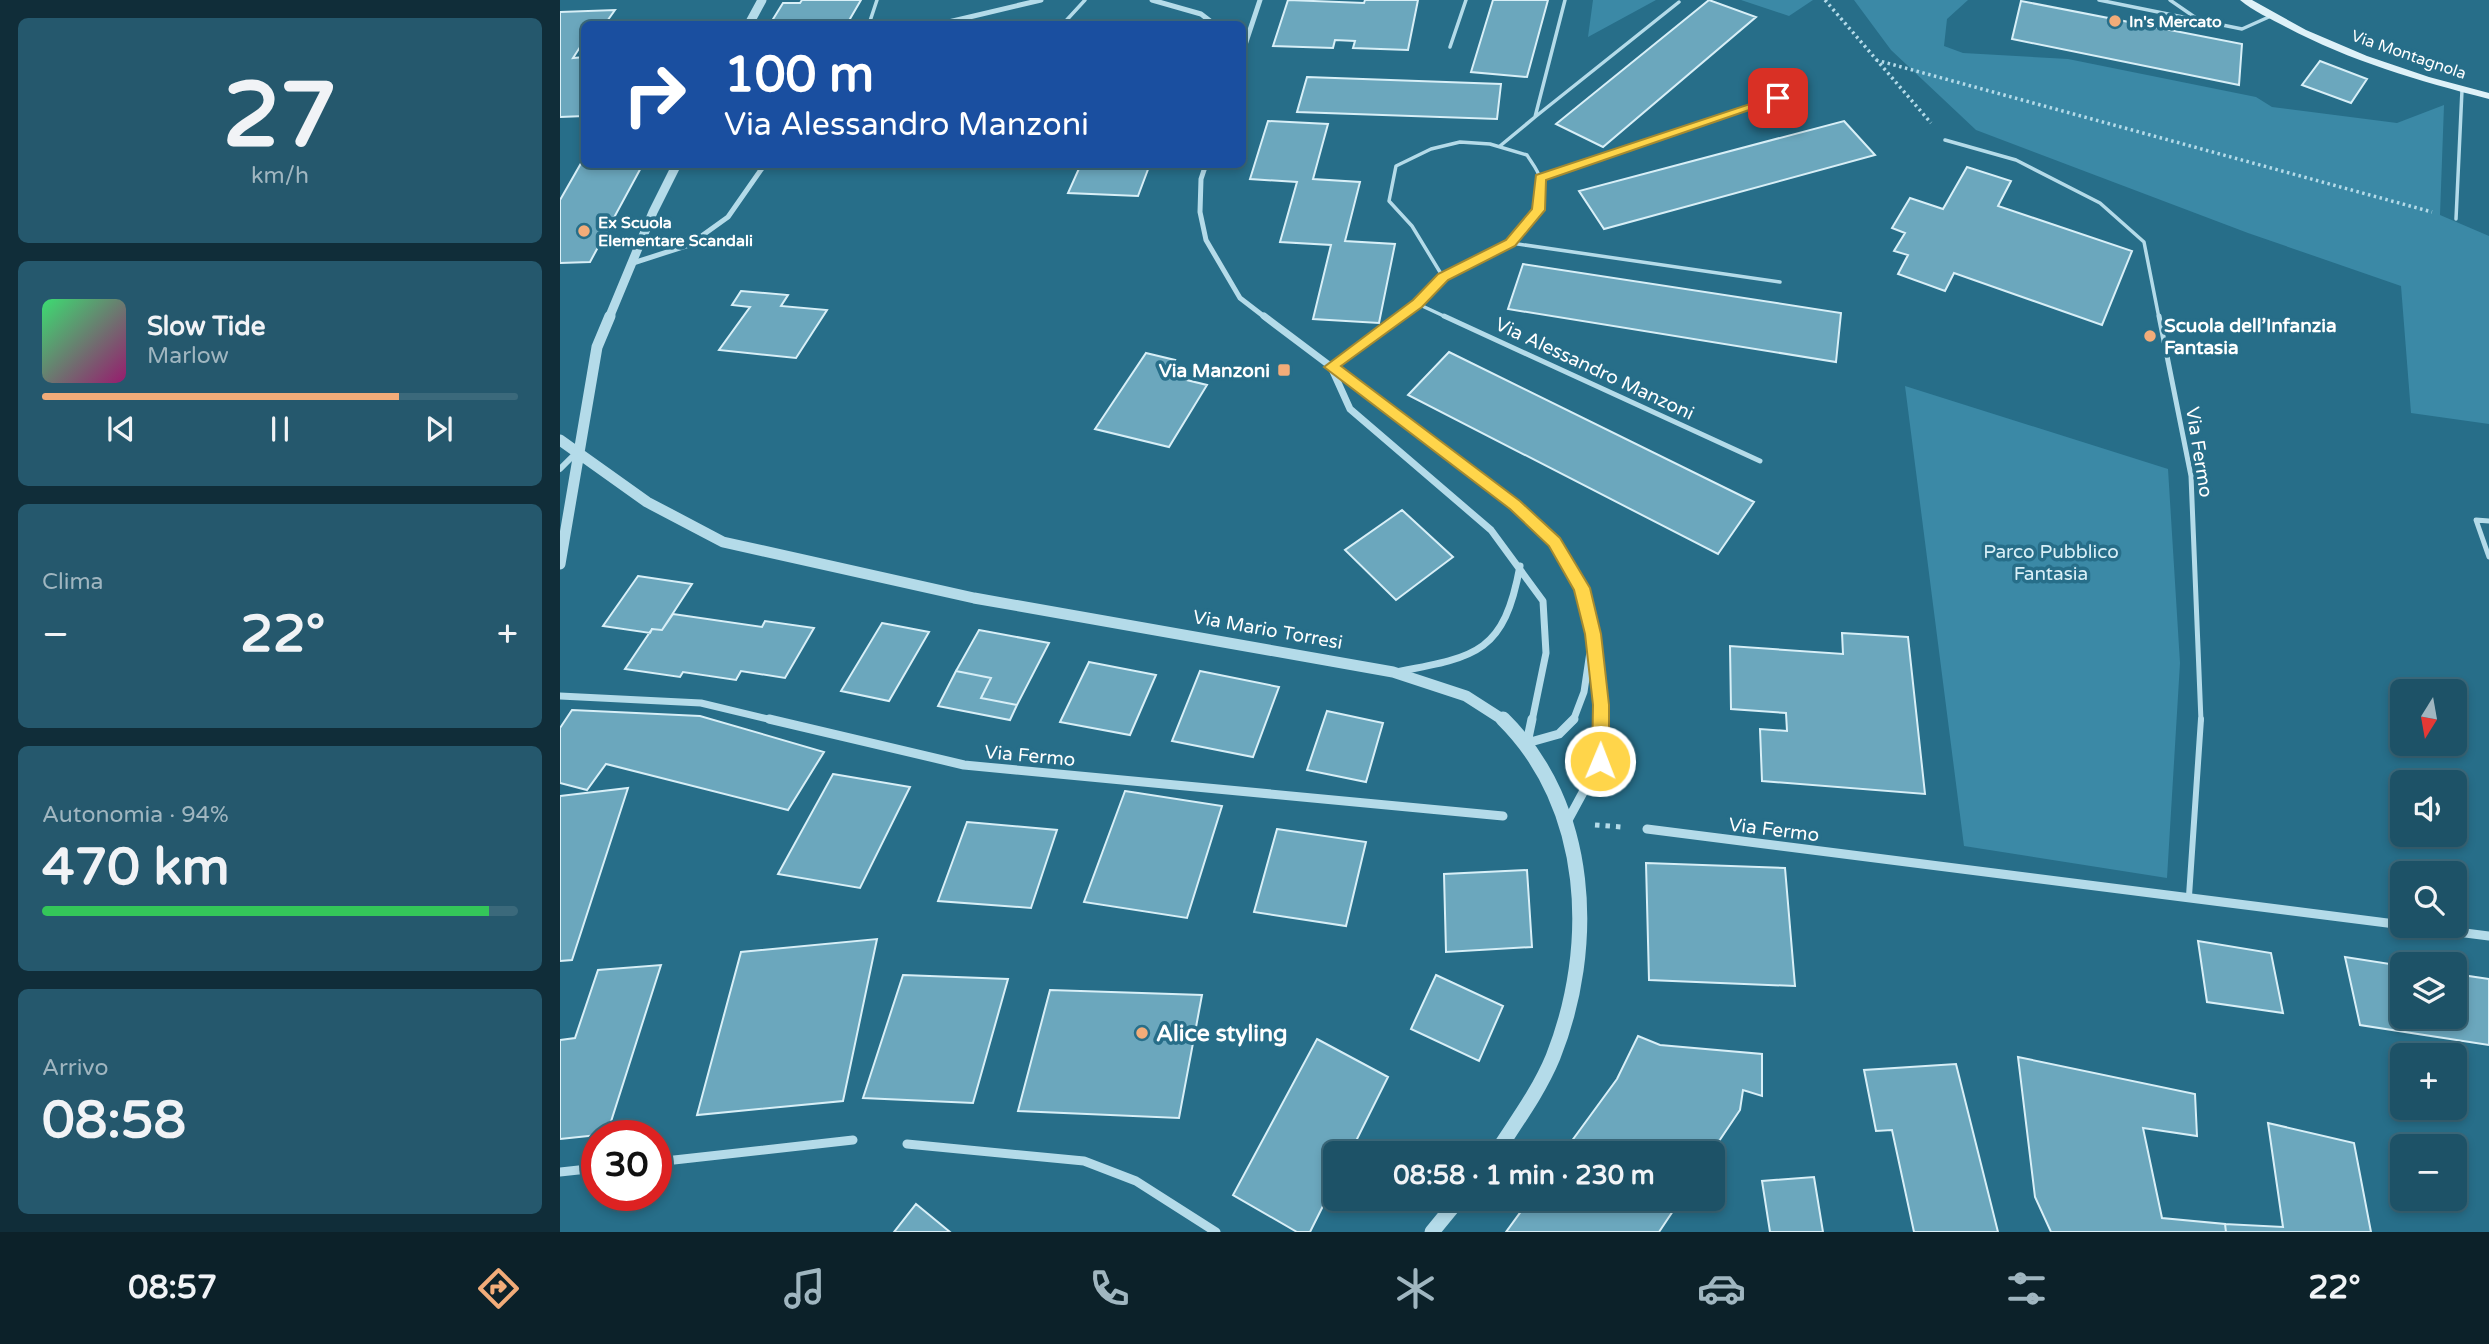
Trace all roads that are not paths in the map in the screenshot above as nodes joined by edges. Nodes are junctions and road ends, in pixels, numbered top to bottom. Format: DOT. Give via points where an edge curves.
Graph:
graph roads {
  1 [pos="762,0"];
  2 [pos="877,0"];
  3 [pos="1041,0"];
  4 [pos="1084,0"];
  5 [pos="1152,0"];
  6 [pos="1260,0"];
  7 [pos="1466,0"];
  8 [pos="1565,0"];
  9 [pos="2099,0"];
  10 [pos="2170,0"];
  11 [pos="2245,0"];
  12 [pos="1679,2"];
  13 [pos="2271,16"];
  14 [pos="2198,20"];
  15 [pos="751,21"];
  16 [pos="870,21"];
  17 [pos="953,21"];
  18 [pos="1066,21"];
  19 [pos="1210,21"];
  20 [pos="1246,42"];
  21 [pos="1450,47"];
  22 [pos="1805,89"];
  23 [pos="2462,90"];
  24 [pos="2489,96"];
  25 [pos="1535,117"];
  26 [pos="1945,140"];
  27 [pos="1500,146"];
  28 [pos="675,168"];
  29 [pos="762,168"];
  30 [pos="1205,168"];
  31 [pos="1540,178"];
  32 [pos="2456,219"];
  33 [pos="1511,243"];
  34 [pos="633,263"];
  35 [pos="1443,277"];
  36 [pos="1780,282"];
  37 [pos="1418,303"];
  38 [pos="1331,367"];
  39 [pos="560,440"];
  40 [pos="578,451"];
  41 [pos="1760,461"];
  42 [pos="560,468"];
  43 [pos="2489,521"];
  44 [pos="2489,557"];
  45 [pos="560,564"];
  46 [pos="1520,565"];
  47 [pos="1593,634"];
  48 [pos="1393,672"];
  49 [pos="560,696"];
  50 [pos="1527,743"];
  51 [pos="1503,816"];
  52 [pos="1567,822"];
  53 [pos="1647,829"];
  54 [pos="2189,896"];
  55 [pos="2390,923"];
  56 [pos="2467,933"];
  57 [pos="2489,936"];
  58 [pos="853,1140"];
  59 [pos="1504,1141"];
  60 [pos="907,1144"];
  61 [pos="672,1159"];
  62 [pos="581,1170"];
  63 [pos="560,1172"];
  64 [pos="1449,1211"];
  65 [pos="1216,1232"];
  66 [pos="1432,1232"];
  1 -- 15 [label="street"];
  2 -- 16 [label="lane"];
  3 -- 17 [label="street"];
  4 -- 18 [label="lane"];
  5 -- 19 [label="street"];
  6 -- 20 [label="street"];
  7 -- 21 [label="lane"];
  8 -- 25 [label="lane"];
  9 -- 14 [label="lane"];
  10 -- 14 [label="lane"];
  11 -- 13 [label="main road, Via Montagnola"];
  12 -- 25 [label="lane"];
  13 -- 14 [label="lane" via="2242,29"];
  13 -- 23 [label="main road, Via Montagnola" via="2363,58"];
  22 -- 31 [label="lane"];
  23 -- 24 [label="main road, Via Montagnola"];
  23 -- 32 [label="lane"];
  25 -- 27 [label="lane"];
  26 -- 54 [label="lane, Via Fermo" via="2016,160 2100,203 2144,242 2191,476 2201,726"];
  27 -- 31 [label="lane" via="1527,155"];
  27 -- 35 [label="lane" via="1453,140 1396,166 1389,201 1412,226"];
  28 -- 34 [label="street"];
  29 -- 34 [label="street" via="728,217 689,245"];
  30 -- 38 [label="street" via="1200,212 1206,240 1240,298"];
  31 -- 33 [label="lane" via="1539,210"];
  33 -- 35 [label="lane"];
  33 -- 36 [label="lane"];
  34 -- 40 [label="street" via="597,347"];
  35 -- 37 [label="lane"];
  37 -- 38 [label="lane"];
  37 -- 41 [label="lane, Via Alessandro Manzoni"];
  38 -- 46 [label="street" via="1350,409 1491,530"];
  38 -- 47 [label="street" via="1515,505 1554,542 1582,588"];
  39 -- 40 [label="street"];
  40 -- 42 [label="street"];
  40 -- 45 [label="street"];
  40 -- 48 [label="street, Via Mario Torresi" via="648,502 723,542 974,598"];
  43 -- 44 [label="lane" via="2476,520"];
  46 -- 48 [label="street" via="1506,626 1492,642 1446,663"];
  46 -- 50 [label="street" via="1543,601 1546,653"];
  47 -- 50 [label="street" via="1586,692 1576,714 1564,732"];
  47 -- 52 [label="street" via="1601,705 1600,761"];
  48 -- 50 [label="street, Via Mario Torresi" via="1479,702"];
  49 -- 51 [label="street, Via Fermo" via="701,704 964,765"];
  50 -- 52 [label="street, Via Mario Torresi" via="1549,778"];
  52 -- 59 [label="street, Via Mario Torresi" via="1578,909 1569,1007 1553,1058"];
  53 -- 54 [label="street, Via Fermo"];
  54 -- 55 [label="street, Via Fermo"];
  56 -- 57 [label="street"];
  58 -- 61 [label="street"];
  60 -- 65 [label="street" via="1111,1167"];
  62 -- 63 [label="street"];
  64 -- 66 [label="street"];
}
